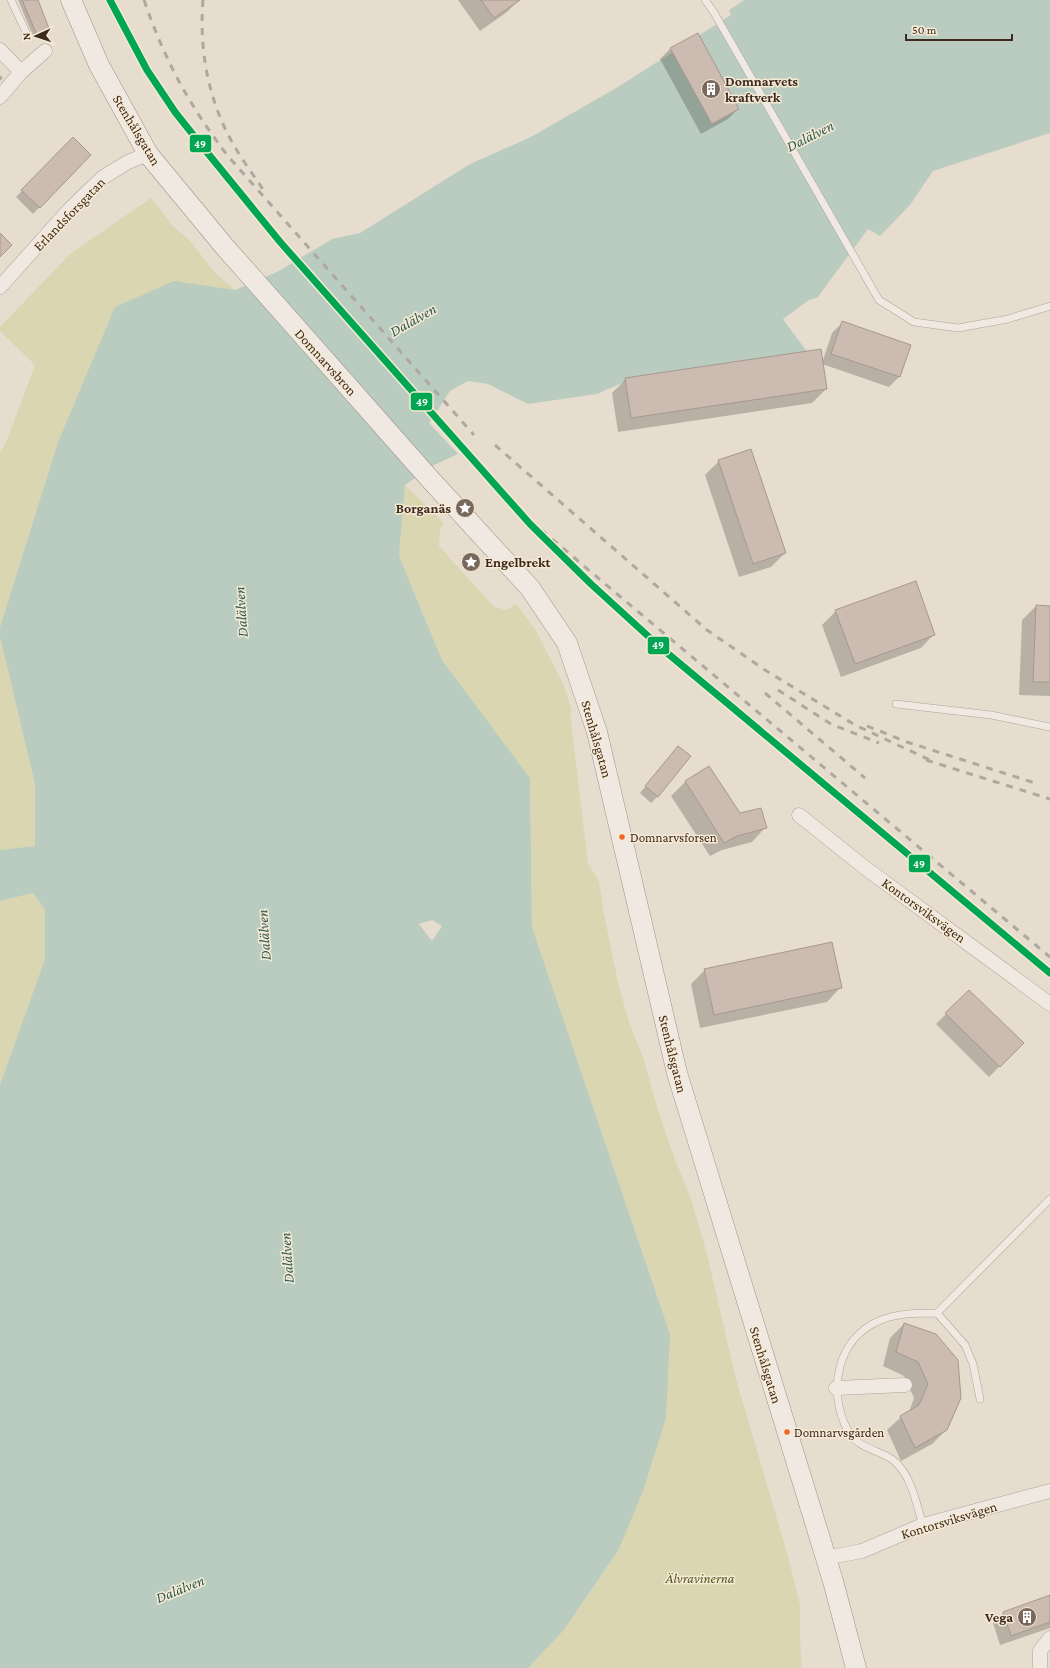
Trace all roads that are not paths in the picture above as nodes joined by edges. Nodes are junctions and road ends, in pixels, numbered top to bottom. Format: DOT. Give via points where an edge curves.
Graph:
graph roads {
  1 [pos="12,0"];
  2 [pos="71,0"];
  3 [pos="705,0"];
  4 [pos="26,32"];
  5 [pos="0,50"];
  6 [pos="45,51"];
  7 [pos="22,72"];
  8 [pos="0,97"];
  9 [pos="148,154"];
  10 [pos="224,246"];
  11 [pos="0,287"];
  12 [pos="1050,306"];
  13 [pos="429,478"];
  14 [pos="896,704"];
  15 [pos="1050,727"];
  16 [pos="799,815"];
  17 [pos="1050,1004"];
  18 [pos="1050,1199"];
  19 [pos="937,1313"];
  20 [pos="905,1384"];
  21 [pos="836,1388"];
  22 [pos="980,1399"];
  23 [pos="1050,1491"];
  24 [pos="923,1525"];
  25 [pos="825,1558"];
  26 [pos="1050,1638"];
  27 [pos="856,1668"];
  28 [pos="1040,1668"];
  1 -- 4 [label="lane"];
  2 -- 9 [label="street, Stenhålsgatan" via="99,65"];
  3 -- 12 [label="lane" via="714,11 879,300 914,322 958,328"];
  5 -- 7 [label="street"];
  6 -- 7 [label="street"];
  7 -- 8 [label="street"];
  9 -- 10 [label="street, Stenhålsgatan"];
  9 -- 11 [label="street, Erlandsforsgatan" via="128,162 102,178 69,210"];
  10 -- 13 [label="street, Domnarvsbron"];
  13 -- 25 [label="street, Stenhålsgatan" via="530,588 567,644 597,732 677,1073"];
  14 -- 15 [label="lane" via="991,715"];
  16 -- 17 [label="street, Kontorsviksvägen" via="864,867"];
  18 -- 19 [label="lane"];
  19 -- 21 [label="lane" via="915,1313 880,1320 860,1332 846,1348 839,1367"];
  19 -- 22 [label="lane" via="965,1345 973,1364"];
  20 -- 21 [label="street"];
  21 -- 24 [label="lane" via="840,1412 849,1432 866,1447 892,1460 903,1470"];
  23 -- 24 [label="street, Kontorsviksvägen"];
  24 -- 25 [label="street, Kontorsviksvägen" via="862,1551"];
  25 -- 27 [label="street, Stenhålsgatan" via="834,1581"];
  26 -- 28 [label="street" via="1040,1651"];
}
